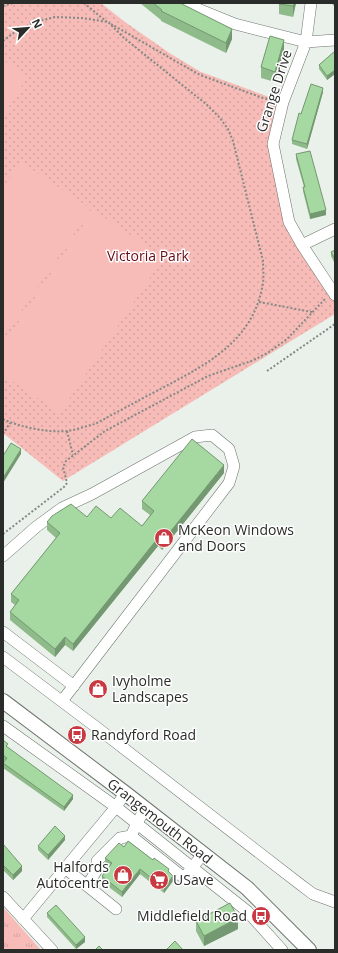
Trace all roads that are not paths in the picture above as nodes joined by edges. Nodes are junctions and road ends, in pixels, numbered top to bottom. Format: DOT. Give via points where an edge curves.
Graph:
graph roads {
  1 [pos="183,3"];
  2 [pos="312,3"];
  3 [pos="335,40"];
  4 [pos="306,42"];
  5 [pos="335,230"];
  6 [pos="302,245"];
  7 [pos="334,293"];
  8 [pos="3,556"];
  9 [pos="3,632"];
  10 [pos="3,657"];
  11 [pos="74,686"];
  12 [pos="3,701"];
  13 [pos="62,701"];
  14 [pos="3,726"];
  15 [pos="125,793"];
  16 [pos="116,807"];
  17 [pos="145,809"];
  18 [pos="136,823"];
  19 [pos="131,836"];
  20 [pos="203,854"];
  21 [pos="65,868"];
  22 [pos="192,868"];
  23 [pos="87,886"];
  24 [pos="3,897"];
  25 [pos="335,902"];
  26 [pos="116,909"];
  27 [pos="23,919"];
  28 [pos="52,950"];
  29 [pos="282,950"];
  30 [pos="309,950"];
  1 -- 4 [label="street" via="235,24"];
  2 -- 4 [label="street, Grange Drive"];
  3 -- 4 [label="street"];
  4 -- 6 [label="street, Grange Drive" via="272,144 289,222"];
  5 -- 6 [label="street"];
  6 -- 7 [label="street, Grange Drive"];
  8 -- 11 [label="street" via="62,508 195,437 212,435 230,449 234,466 229,483"];
  9 -- 11 [label="street"];
  10 -- 13 [label="street"];
  11 -- 13 [label="street"];
  12 -- 15 [label="main road, Grangemouth Road"];
  13 -- 25 [label="street" via="313,894"];
  14 -- 16 [label="street, Grangemouth Road"];
  15 -- 16 [label="street"];
  15 -- 17 [label="main road, Grangemouth Road"];
  16 -- 18 [label="street, Grangemouth Road"];
  16 -- 21 [label="street"];
  17 -- 18 [label="street"];
  17 -- 20 [label="main road, Grangemouth Road"];
  18 -- 19 [label="street"];
  18 -- 22 [label="street, Grangemouth Road"];
  19 -- 22 [label="street" via="184,878"];
  19 -- 23 [label="street" via="120,838 97,860 98,868"];
  20 -- 22 [label="street"];
  20 -- 30 [label="main road, Grangemouth Road" via="248,888"];
  21 -- 23 [label="street"];
  21 -- 27 [label="street"];
  22 -- 29 [label="street, Grangemouth Road" via="247,911"];
  23 -- 26 [label="street"];
  24 -- 27 [label="street"];
  27 -- 28 [label="street"];
}
